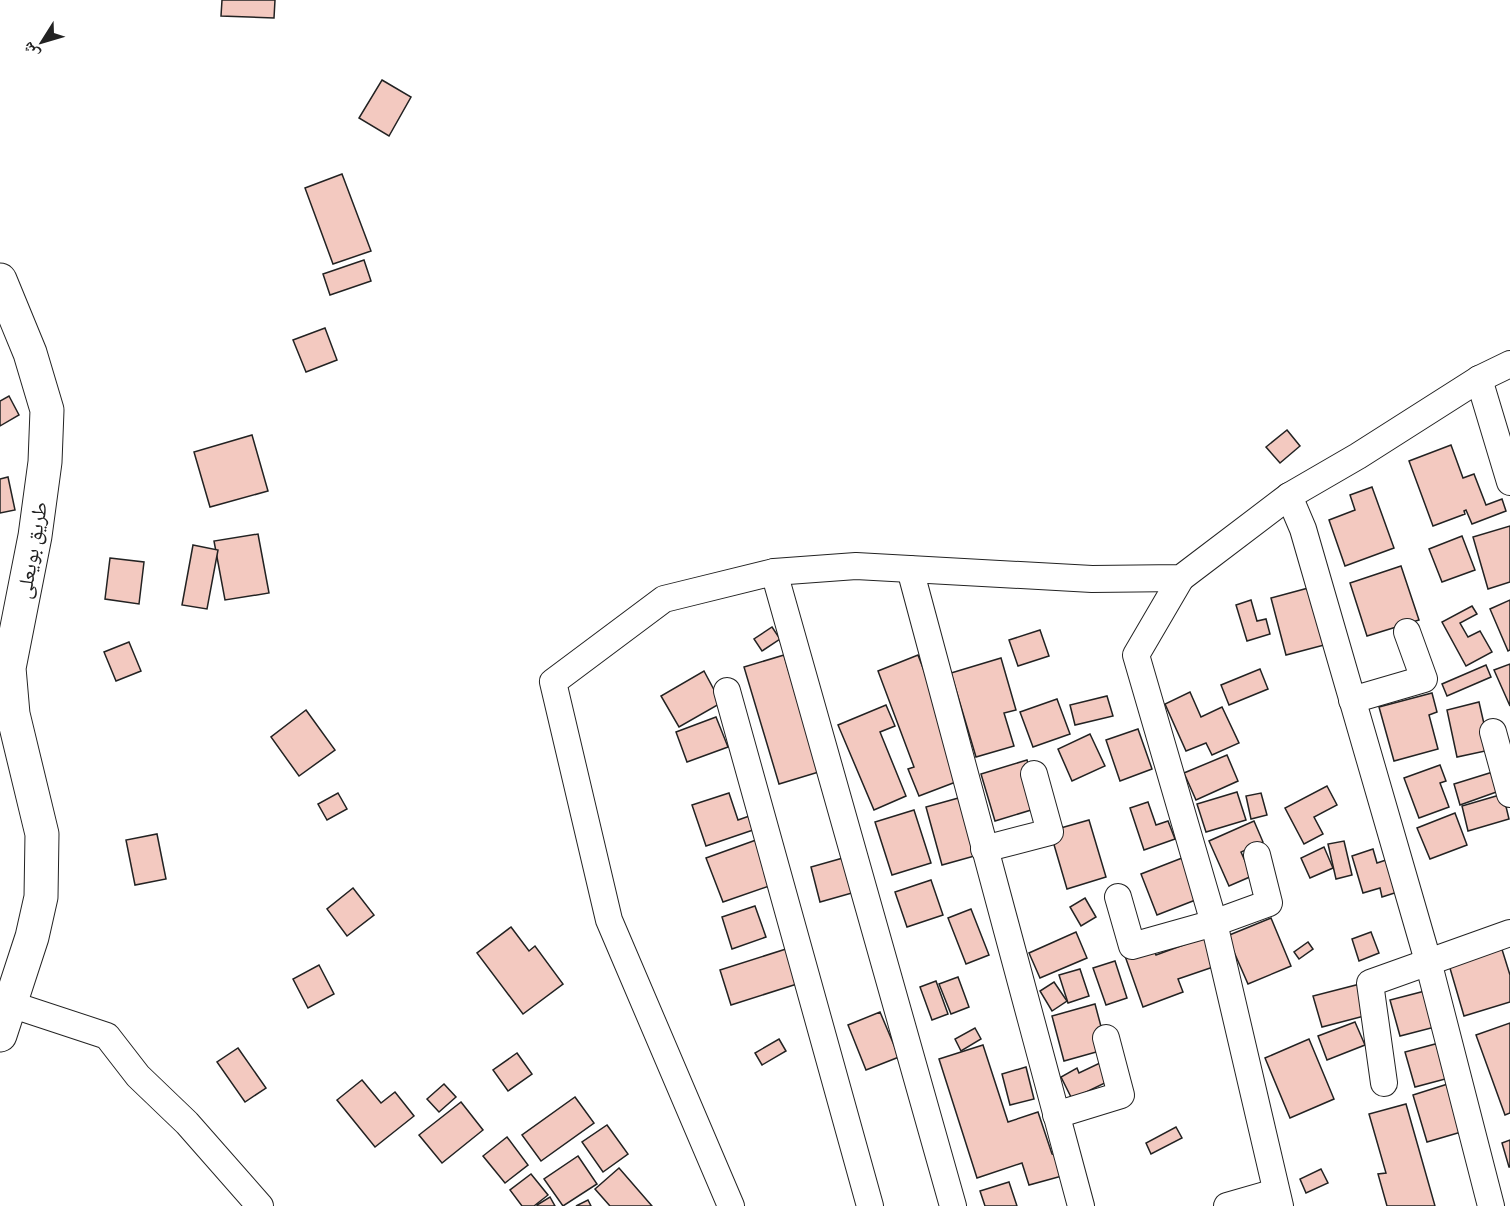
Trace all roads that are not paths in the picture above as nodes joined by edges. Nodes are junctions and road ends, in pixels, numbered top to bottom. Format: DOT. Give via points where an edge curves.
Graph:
graph roads {
  1 [pos="0,280"];
  2 [pos="1510,364"];
  3 [pos="1479,379"];
  4 [pos="1510,482"];
  5 [pos="1289,496"];
  6 [pos="909,569"];
  7 [pos="774,572"];
  8 [pos="1181,578"];
  9 [pos="1407,632"];
  10 [pos="727,692"];
  11 [pos="1352,700"];
  12 [pos="1493,732"];
  13 [pos="1034,774"];
  14 [pos="1510,794"];
  15 [pos="984,849"];
  16 [pos="1257,855"];
  17 [pos="1118,897"];
  18 [pos="1214,923"];
  19 [pos="1510,933"];
  20 [pos="1428,961"];
  21 [pos="10,1004"];
  22 [pos="0,1035"];
  23 [pos="1106,1038"];
  24 [pos="1383,1083"];
  25 [pos="1056,1115"];
  26 [pos="1510,1195"];
  27 [pos="1278,1199"];
  28 [pos="261,1206"];
  29 [pos="731,1206"];
  30 [pos="870,1206"];
  31 [pos="953,1206"];
  32 [pos="1081,1206"];
  33 [pos="1227,1206"];
  34 [pos="1491,1206"];
  35 [pos="1498,1206"];
  1 -- 21 [label="main road, طريق بويعلى" via="30,353 47,410 35,536 9,668 13,714 42,834 41,897"];
  2 -- 3 [label="street"];
  3 -- 4 [label="street"];
  3 -- 5 [label="street"];
  5 -- 8 [label="street"];
  5 -- 11 [label="street" via="1303,529"];
  6 -- 7 [label="street" via="856,566"];
  6 -- 8 [label="street" via="1092,579"];
  6 -- 15 [label="street"];
  7 -- 29 [label="street" via="664,598 553,682 609,920"];
  7 -- 31 [label="street"];
  8 -- 18 [label="street" via="1136,655"];
  9 -- 11 [label="street" via="1424,680"];
  10 -- 30 [label="street"];
  11 -- 20 [label="street"];
  12 -- 14 [label="street"];
  13 -- 15 [label="street" via="1050,832"];
  15 -- 25 [label="street"];
  16 -- 18 [label="street" via="1269,903"];
  17 -- 18 [label="street" via="1132,946"];
  18 -- 27 [label="street"];
  19 -- 20 [label="street"];
  20 -- 24 [label="street" via="1370,983"];
  20 -- 34 [label="street"];
  21 -- 22 [label="main road, طريق بويعلى"];
  21 -- 28 [label="street" via="107,1036 138,1076 187,1123"];
  23 -- 25 [label="street" via="1121,1095"];
  25 -- 32 [label="street"];
  26 -- 35 [label="street"];
  27 -- 33 [label="street"];
}
